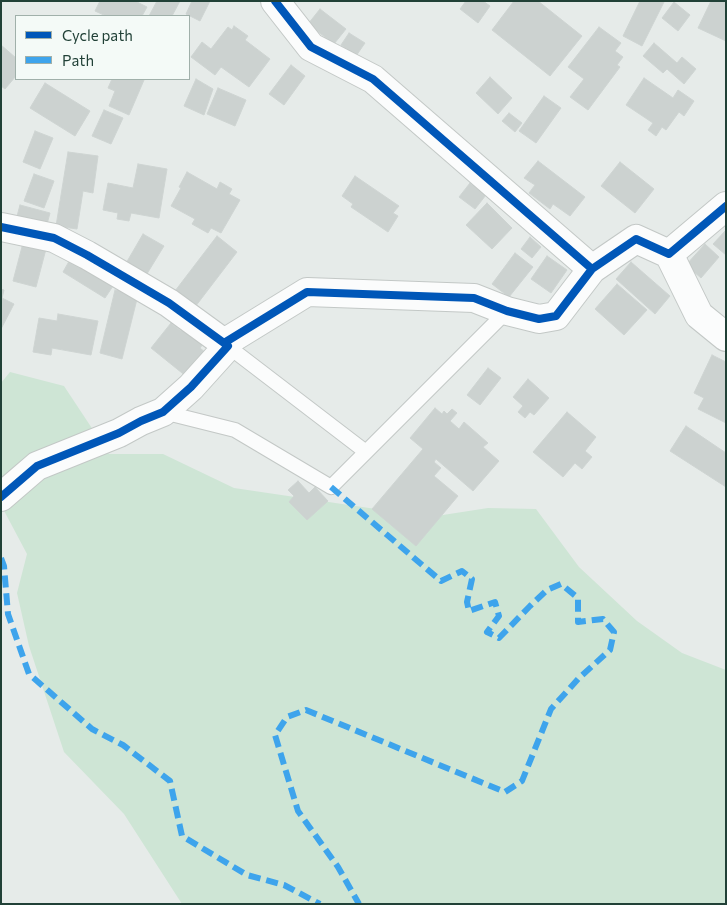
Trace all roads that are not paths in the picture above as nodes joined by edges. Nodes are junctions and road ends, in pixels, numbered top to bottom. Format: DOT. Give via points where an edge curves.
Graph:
graph roads {
  1 [pos="276,1"];
  2 [pos="726,206"];
  3 [pos="1,227"];
  4 [pos="669,254"];
  5 [pos="592,270"];
  6 [pos="507,311"];
  7 [pos="726,337"];
  8 [pos="226,344"];
  9 [pos="163,412"];
  10 [pos="366,452"];
  11 [pos="1,497"];
  1 -- 5 [label="street" via="311,47 373,79"];
  2 -- 4 [label="street"];
  3 -- 8 [label="street" via="54,238 87,255 169,303"];
  4 -- 5 [label="street" via="636,239"];
  4 -- 7 [label="street" via="699,315"];
  5 -- 6 [label="street" via="556,316 539,319"];
  6 -- 8 [label="street" via="474,298 307,292"];
  6 -- 10 [label="lane"];
  8 -- 9 [label="street" via="191,387"];
  8 -- 10 [label="lane"];
  9 -- 10 [label="lane" via="235,430 330,487"];
  9 -- 11 [label="street" via="37,466"];
}
